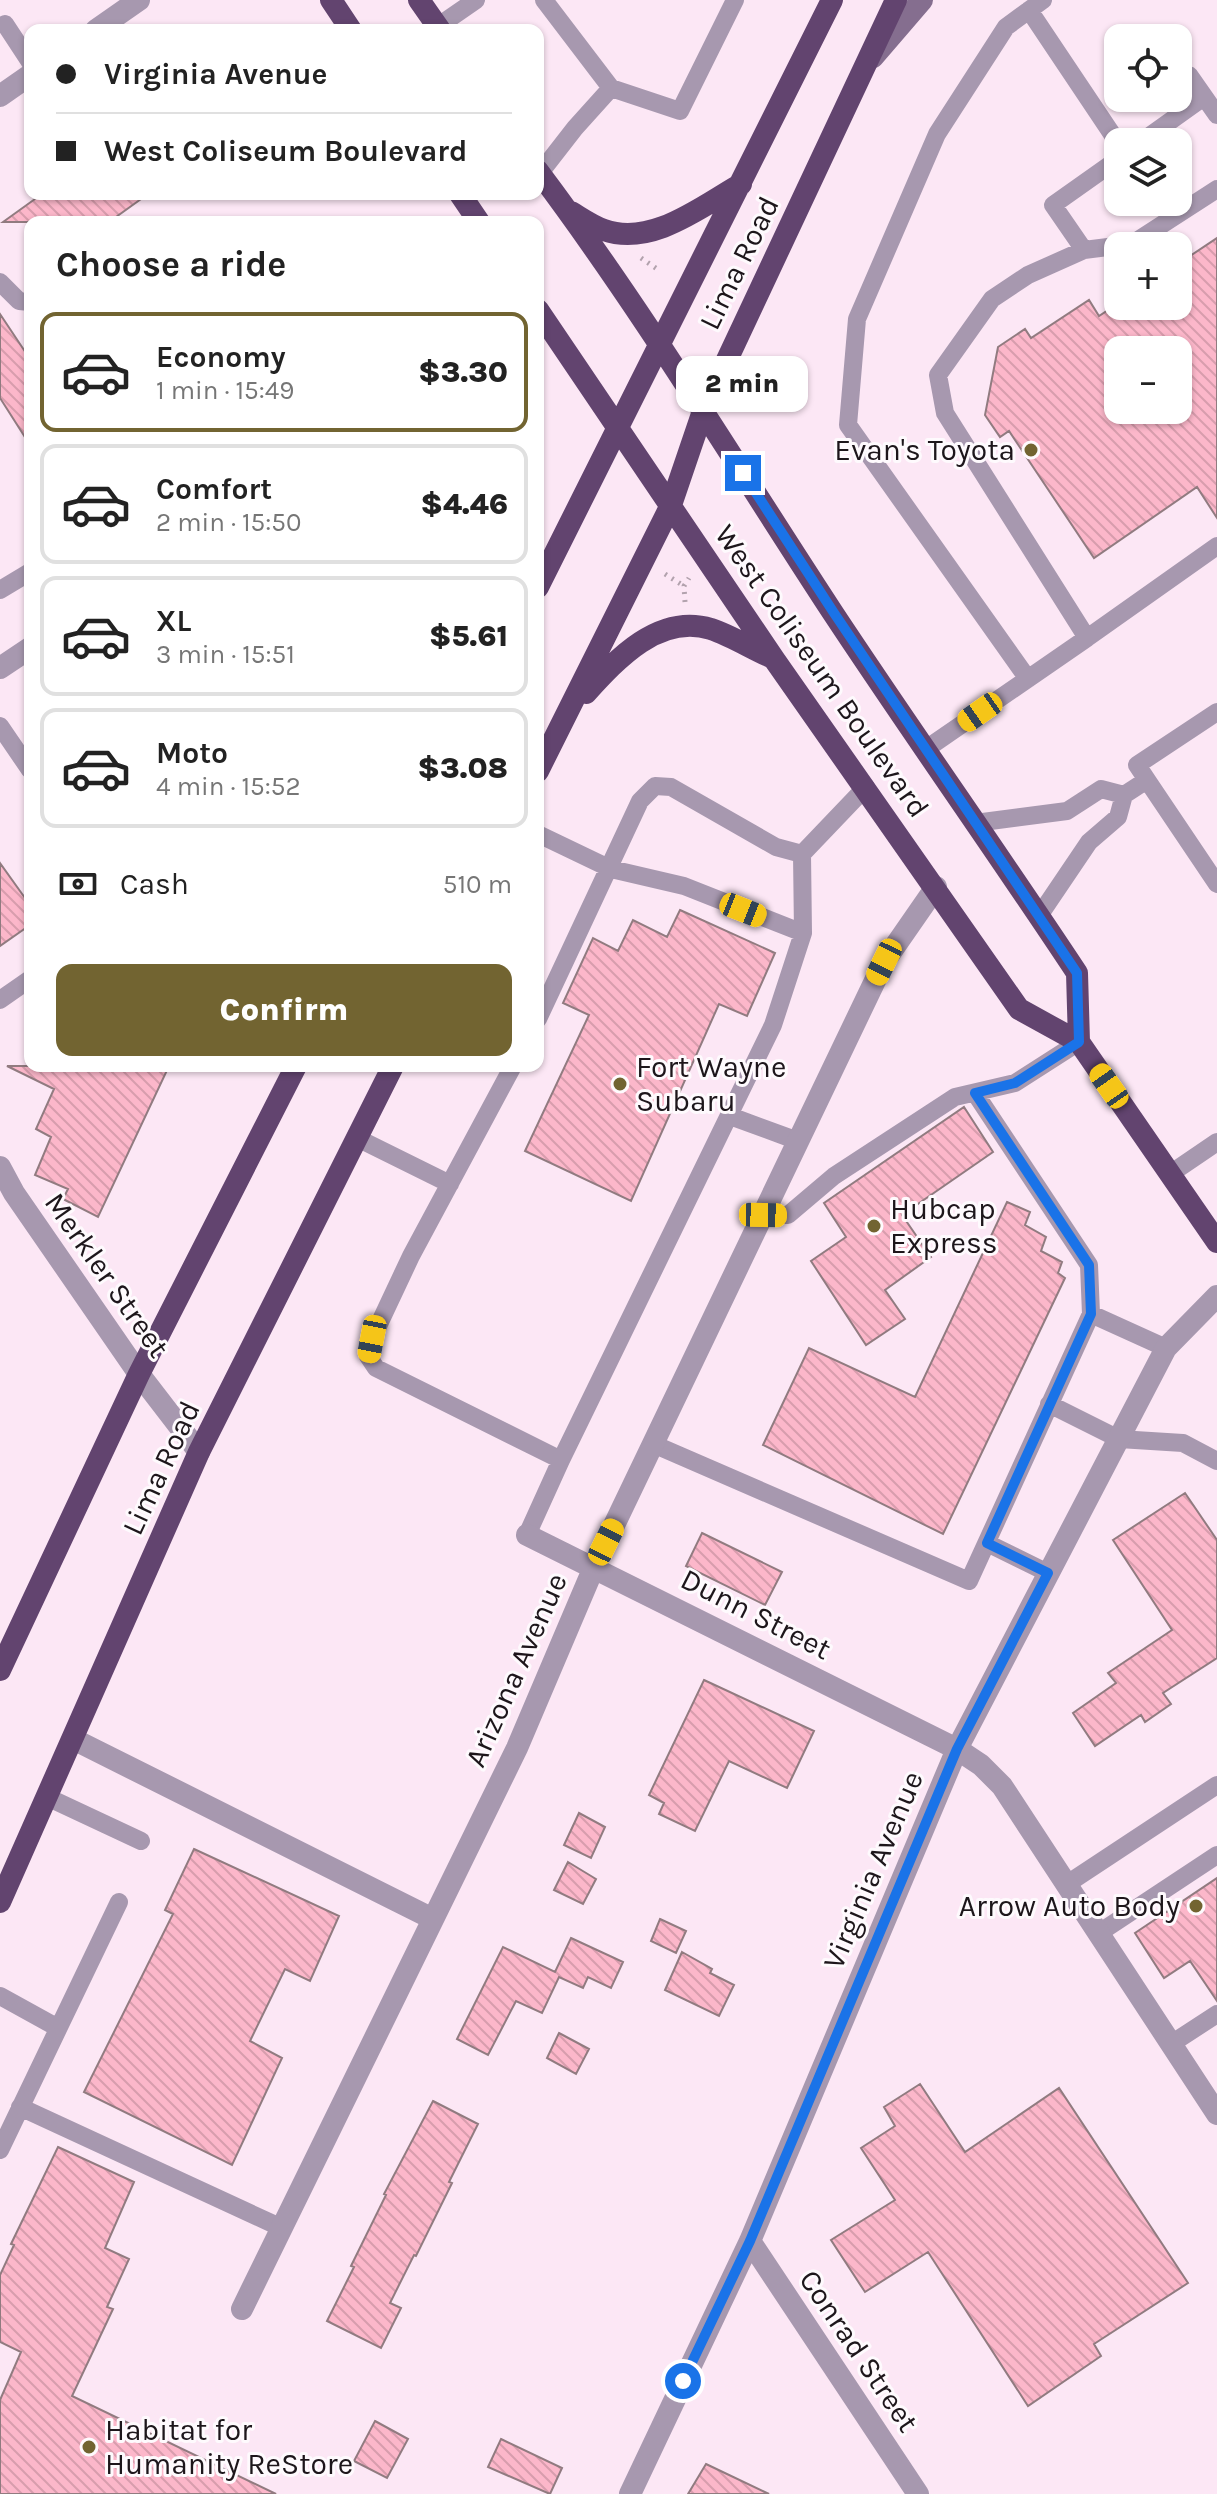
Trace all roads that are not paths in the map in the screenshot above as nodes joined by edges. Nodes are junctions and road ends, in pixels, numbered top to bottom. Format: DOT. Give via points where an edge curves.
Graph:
graph roads {
  1 [pos="139,0"];
  2 [pos="331,0"];
  3 [pos="419,0"];
  4 [pos="476,0"];
  5 [pos="544,0"];
  6 [pos="735,0"];
  7 [pos="832,0"];
  8 [pos="896,0"];
  9 [pos="922,0"];
  10 [pos="1036,5"];
  11 [pos="5,24"];
  12 [pos="105,24"];
  13 [pos="347,24"];
  14 [pos="435,24"];
  15 [pos="443,24"];
  16 [pos="24,53"];
  17 [pos="870,60"];
  18 [pos="24,79"];
  19 [pos="1192,79"];
  20 [pos="611,88"];
  21 [pos="0,96"];
  22 [pos="1204,97"];
  23 [pos="1217,115"];
  24 [pos="1109,128"];
  25 [pos="1161,128"];
  26 [pos="544,166"];
  27 [pos="1104,169"];
  28 [pos="544,179"];
  29 [pos="741,184"];
  30 [pos="1217,189"];
  31 [pos="568,211"];
  32 [pos="1084,250"];
  33 [pos="0,282"];
  34 [pos="24,301"];
  35 [pos="544,319"];
  36 [pos="660,348"];
  37 [pos="703,411"];
  38 [pos="617,428"];
  39 [pos="671,505"];
  40 [pos="1217,546"];
  41 [pos="544,575"];
  42 [pos="24,576"];
  43 [pos="0,590"];
  44 [pos="1087,638"];
  45 [pos="24,652"];
  46 [pos="774,659"];
  47 [pos="0,668"];
  48 [pos="1028,679"];
  49 [pos="1217,712"];
  50 [pos="566,715"];
  51 [pos="0,726"];
  52 [pos="926,749"];
  53 [pos="544,759"];
  54 [pos="24,761"];
  55 [pos="1147,780"];
  56 [pos="866,787"];
  57 [pos="1124,795"];
  58 [pos="975,823"];
  59 [pos="544,837"];
  60 [pos="802,854"];
  61 [pos="611,869"];
  62 [pos="1217,884"];
  63 [pos="936,887"];
  64 [pos="1039,916"];
  65 [pos="803,933"];
  66 [pos="24,983"];
  67 [pos="0,1000"];
  68 [pos="544,1007"];
  69 [pos="1079,1042"];
  70 [pos="293,1072"];
  71 [pos="390,1072"];
  72 [pos="510,1072"];
  73 [pos="975,1093"];
  74 [pos="730,1116"];
  75 [pos="357,1138"];
  76 [pos="798,1141"];
  77 [pos="1217,1142"];
  78 [pos="0,1167"];
  79 [pos="1170,1174"];
  80 [pos="450,1184"];
  81 [pos="763,1215"];
  82 [pos="1217,1242"];
  83 [pos="1217,1296"];
  84 [pos="1091,1314"];
  85 [pos="1166,1348"];
  86 [pos="139,1374"];
  87 [pos="1049,1404"];
  88 [pos="1119,1439"];
  89 [pos="653,1444"];
  90 [pos="199,1452"];
  91 [pos="561,1460"];
  92 [pos="1217,1461"];
  93 [pos="527,1535"];
  94 [pos="987,1543"];
  95 [pos="594,1567"];
  96 [pos="1048,1573"];
  97 [pos="0,1670"];
  98 [pos="73,1739"];
  99 [pos="957,1749"];
  100 [pos="1217,1785"];
  101 [pos="47,1797"];
  102 [pos="141,1841"];
  103 [pos="1217,1855"];
  104 [pos="1067,1884"];
  105 [pos="0,1902"];
  106 [pos="119,1902"];
  107 [pos="433,1919"];
  108 [pos="1099,1933"];
  109 [pos="0,1996"];
  110 [pos="1217,2014"];
  111 [pos="58,2028"];
  112 [pos="1171,2044"];
  113 [pos="20,2107"];
  114 [pos="1217,2114"];
  115 [pos="0,2150"];
  116 [pos="282,2228"];
  117 [pos="750,2241"];
  118 [pos="242,2309"];
  119 [pos="630,2494"];
  120 [pos="918,2494"];
  1 -- 12 [label="street"];
  2 -- 13 [label="highway"];
  3 -- 14 [label="highway"];
  4 -- 15 [label="lane"];
  5 -- 20 [label="lane"];
  6 -- 20 [label="lane" via="680,111"];
  7 -- 29 [label="highway, Lima Road"];
  8 -- 17 [label="highway, Lima Road"];
  9 -- 17 [label="main road"];
  10 -- 24 [label="lane"];
  10 -- 48 [label="lane" via="1006,27 937,134 857,319 848,425"];
  11 -- 16 [label="lane"];
  17 -- 37 [label="highway, Lima Road"];
  18 -- 21 [label="street"];
  19 -- 22 [label="lane"];
  20 -- 26 [label="lane"];
  22 -- 23 [label="lane"];
  22 -- 25 [label="lane"];
  27 -- 32 [label="lane" via="1053,205"];
  28 -- 31 [label="highway, West Coliseum Boulevard"];
  29 -- 31 [label="highway" via="679,220 650,230 605,230"];
  29 -- 36 [label="highway, Lima Road"];
  30 -- 32 [label="lane" via="1132,244"];
  31 -- 36 [label="highway, West Coliseum Boulevard"];
  32 -- 44 [label="lane" via="1028,275 992,299 938,375 945,413"];
  33 -- 34 [label="lane"];
  35 -- 38 [label="highway, West Coliseum Boulevard"];
  36 -- 37 [label="highway, West Coliseum Boulevard"];
  36 -- 38 [label="highway, Lima Road"];
  37 -- 39 [label="highway, Lima Road"];
  37 -- 52 [label="highway, West Coliseum Boulevard"];
  38 -- 39 [label="highway, West Coliseum Boulevard"];
  38 -- 41 [label="highway, Lima Road"];
  39 -- 46 [label="highway, West Coliseum Boulevard"];
  39 -- 50 [label="highway, Lima Road"];
  40 -- 44 [label="lane"];
  42 -- 43 [label="lane"];
  44 -- 48 [label="lane"];
  45 -- 47 [label="street"];
  46 -- 50 [label="highway" via="711,629 667,629 614,662"];
  46 -- 56 [label="highway, West Coliseum Boulevard"];
  48 -- 52 [label="lane"];
  49 -- 55 [label="lane" via="1137,765"];
  50 -- 53 [label="highway, Lima Road"];
  51 -- 54 [label="lane"];
  52 -- 58 [label="highway, West Coliseum Boulevard"];
  55 -- 57 [label="lane"];
  55 -- 62 [label="lane"];
  56 -- 60 [label="lane"];
  56 -- 63 [label="highway, West Coliseum Boulevard"];
  57 -- 58 [label="lane" via="1101,789 1067,811"];
  57 -- 64 [label="lane" via="1118,817 1089,842"];
  58 -- 64 [label="highway, West Coliseum Boulevard"];
  59 -- 61 [label="lane"];
  60 -- 61 [label="lane" via="776,847 671,787 655,786 640,801"];
  60 -- 65 [label="lane"];
  61 -- 65 [label="lane" via="684,886"];
  61 -- 68 [label="lane"];
  63 -- 69 [label="highway, West Coliseum Boulevard" via="1019,1009"];
  63 -- 76 [label="street, Arizona Avenue" via="884,962"];
  64 -- 69 [label="highway, West Coliseum Boulevard" via="1077,973"];
  65 -- 74 [label="lane" via="773,1025"];
  66 -- 67 [label="lane"];
  69 -- 73 [label="lane" via="1015,1083"];
  69 -- 79 [label="highway, West Coliseum Boulevard"];
  70 -- 86 [label="highway, Lima Road"];
  71 -- 75 [label="highway, Lima Road"];
  72 -- 80 [label="lane"];
  73 -- 81 [label="lane" via="955,1097 861,1158 788,1215"];
  73 -- 84 [label="lane" via="1089,1265"];
  74 -- 76 [label="lane"];
  74 -- 91 [label="lane"];
  75 -- 80 [label="lane"];
  75 -- 90 [label="highway, Lima Road"];
  76 -- 81 [label="street, Arizona Avenue"];
  77 -- 79 [label="lane"];
  78 -- 86 [label="street, Merkler Street"];
  79 -- 82 [label="highway, West Coliseum Boulevard"];
  80 -- 91 [label="lane" via="411,1256 368,1356 376,1368"];
  81 -- 89 [label="street, Arizona Avenue"];
  83 -- 85 [label="street, Virginia Avenue"];
  84 -- 85 [label="lane"];
  84 -- 87 [label="lane"];
  85 -- 88 [label="street, Virginia Avenue"];
  86 -- 90 [label="street, Merkler Street"];
  86 -- 97 [label="highway, Lima Road"];
  87 -- 88 [label="lane"];
  87 -- 94 [label="lane"];
  88 -- 92 [label="lane" via="1183,1443"];
  88 -- 96 [label="street, Virginia Avenue"];
  89 -- 94 [label="lane" via="969,1581"];
  89 -- 95 [label="street, Arizona Avenue"];
  90 -- 98 [label="highway, Lima Road"];
  91 -- 93 [label="lane"];
  93 -- 95 [label="street, Dunn Street"];
  94 -- 96 [label="lane"];
  95 -- 99 [label="street, Dunn Street"];
  95 -- 107 [label="street, Arizona Avenue" via="517,1748"];
  96 -- 99 [label="street, Virginia Avenue"];
  98 -- 101 [label="highway, Lima Road"];
  98 -- 107 [label="street"];
  99 -- 104 [label="street, Dunn Street" via="1002,1786"];
  99 -- 117 [label="street, Virginia Avenue"];
  100 -- 104 [label="lane"];
  101 -- 102 [label="lane"];
  101 -- 105 [label="highway, Lima Road"];
  103 -- 108 [label="lane"];
  104 -- 108 [label="street, Dunn Street"];
  106 -- 111 [label="lane"];
  107 -- 116 [label="street, Arizona Avenue"];
  108 -- 112 [label="street, Dunn Street"];
  109 -- 111 [label="lane"];
  110 -- 112 [label="lane"];
  111 -- 113 [label="lane"];
  112 -- 114 [label="street, Dunn Street"];
  113 -- 115 [label="lane"];
  113 -- 116 [label="lane"];
  116 -- 118 [label="street, Arizona Avenue"];
  117 -- 119 [label="street, Virginia Avenue"];
  117 -- 120 [label="street, Conrad Street"];
}
